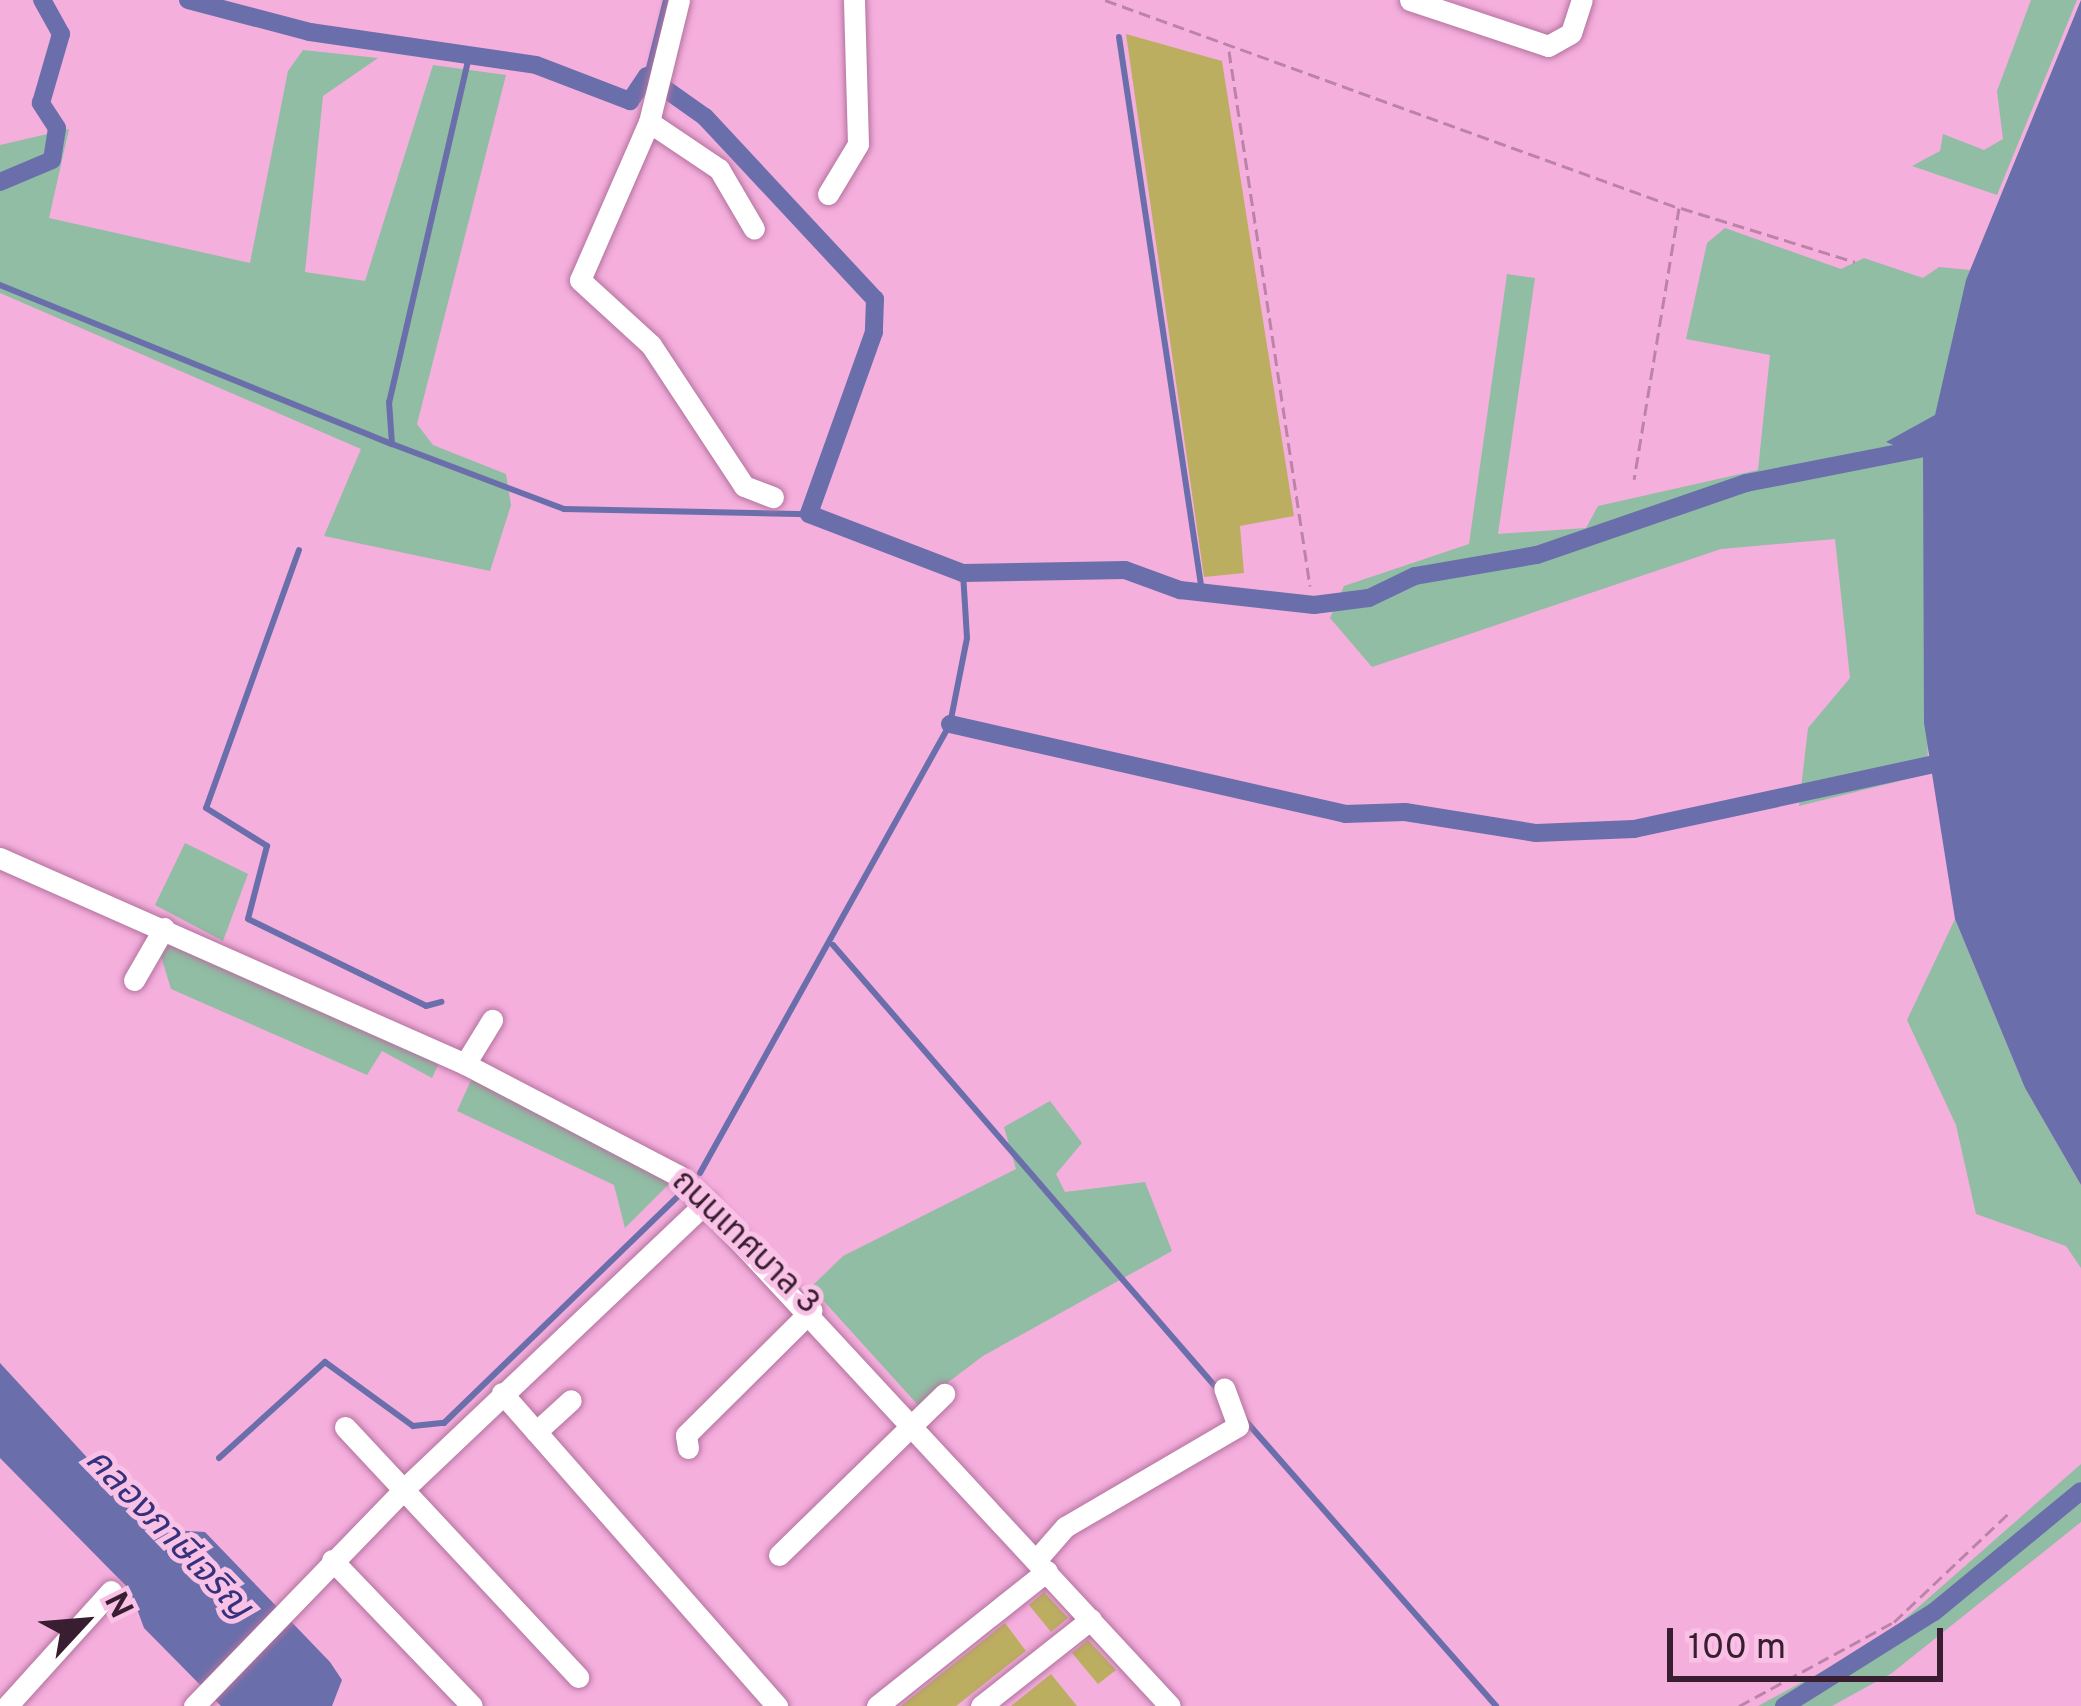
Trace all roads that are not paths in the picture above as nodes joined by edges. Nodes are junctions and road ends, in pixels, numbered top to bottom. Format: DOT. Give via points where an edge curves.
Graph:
graph roads {
  1 [pos="679,0"];
  2 [pos="854,0"];
  3 [pos="1410,0"];
  4 [pos="1582,0"];
  5 [pos="653,111"];
  6 [pos="828,194"];
  7 [pos="754,229"];
  8 [pos="773,497"];
  9 [pos="0,858"];
  10 [pos="164,928"];
  11 [pos="134,980"];
  12 [pos="492,1020"];
  13 [pos="465,1064"];
  14 [pos="706,1202"];
  15 [pos="812,1310"];
  16 [pos="1225,1388"];
  17 [pos="502,1393"];
  18 [pos="944,1394"];
  19 [pos="571,1400"];
  20 [pos="917,1426"];
  21 [pos="346,1427"];
  22 [pos="536,1432"];
  23 [pos="688,1448"];
  24 [pos="402,1491"];
  25 [pos="779,1555"];
  26 [pos="332,1560"];
  27 [pos="1042,1565"];
  28 [pos="111,1592"];
  29 [pos="1091,1619"];
  30 [pos="578,1677"];
  31 [pos="197,1702"];
  32 [pos="7,1706"];
  33 [pos="472,1706"];
  34 [pos="777,1706"];
  35 [pos="877,1706"];
  36 [pos="981,1706"];
  37 [pos="1170,1706"];
  1 -- 5 [label="street"];
  2 -- 6 [label="street" via="858,144"];
  3 -- 4 [label="street" via="1547,46 1571,33"];
  5 -- 7 [label="street" via="719,169"];
  5 -- 8 [label="street" via="580,280 651,345 744,486"];
  9 -- 10 [label="street, ถนนเทศบาล 3"];
  10 -- 11 [label="street"];
  10 -- 13 [label="street, ถนนเทศบาล 3"];
  12 -- 13 [label="street"];
  13 -- 14 [label="street, ถนนเทศบาล 3" via="652,1159"];
  14 -- 15 [label="street, ถนนเทศบาล 3"];
  14 -- 17 [label="street"];
  15 -- 20 [label="street, ถนนเทศบาล 3"];
  15 -- 23 [label="street" via="686,1435"];
  16 -- 27 [label="street" via="1238,1426 1065,1526"];
  17 -- 22 [label="street"];
  17 -- 24 [label="street"];
  18 -- 20 [label="street"];
  19 -- 22 [label="street"];
  20 -- 25 [label="street"];
  20 -- 27 [label="street, ถนนเทศบาล 3"];
  21 -- 24 [label="street"];
  22 -- 34 [label="street"];
  24 -- 26 [label="street"];
  24 -- 30 [label="street"];
  26 -- 31 [label="street" via="292,1614"];
  26 -- 33 [label="street"];
  27 -- 29 [label="street, ถนนเทศบาล 3"];
  27 -- 35 [label="street"];
  28 -- 32 [label="street"];
  29 -- 36 [label="street"];
  29 -- 37 [label="street, ถนนเทศบาล 3"];
}
